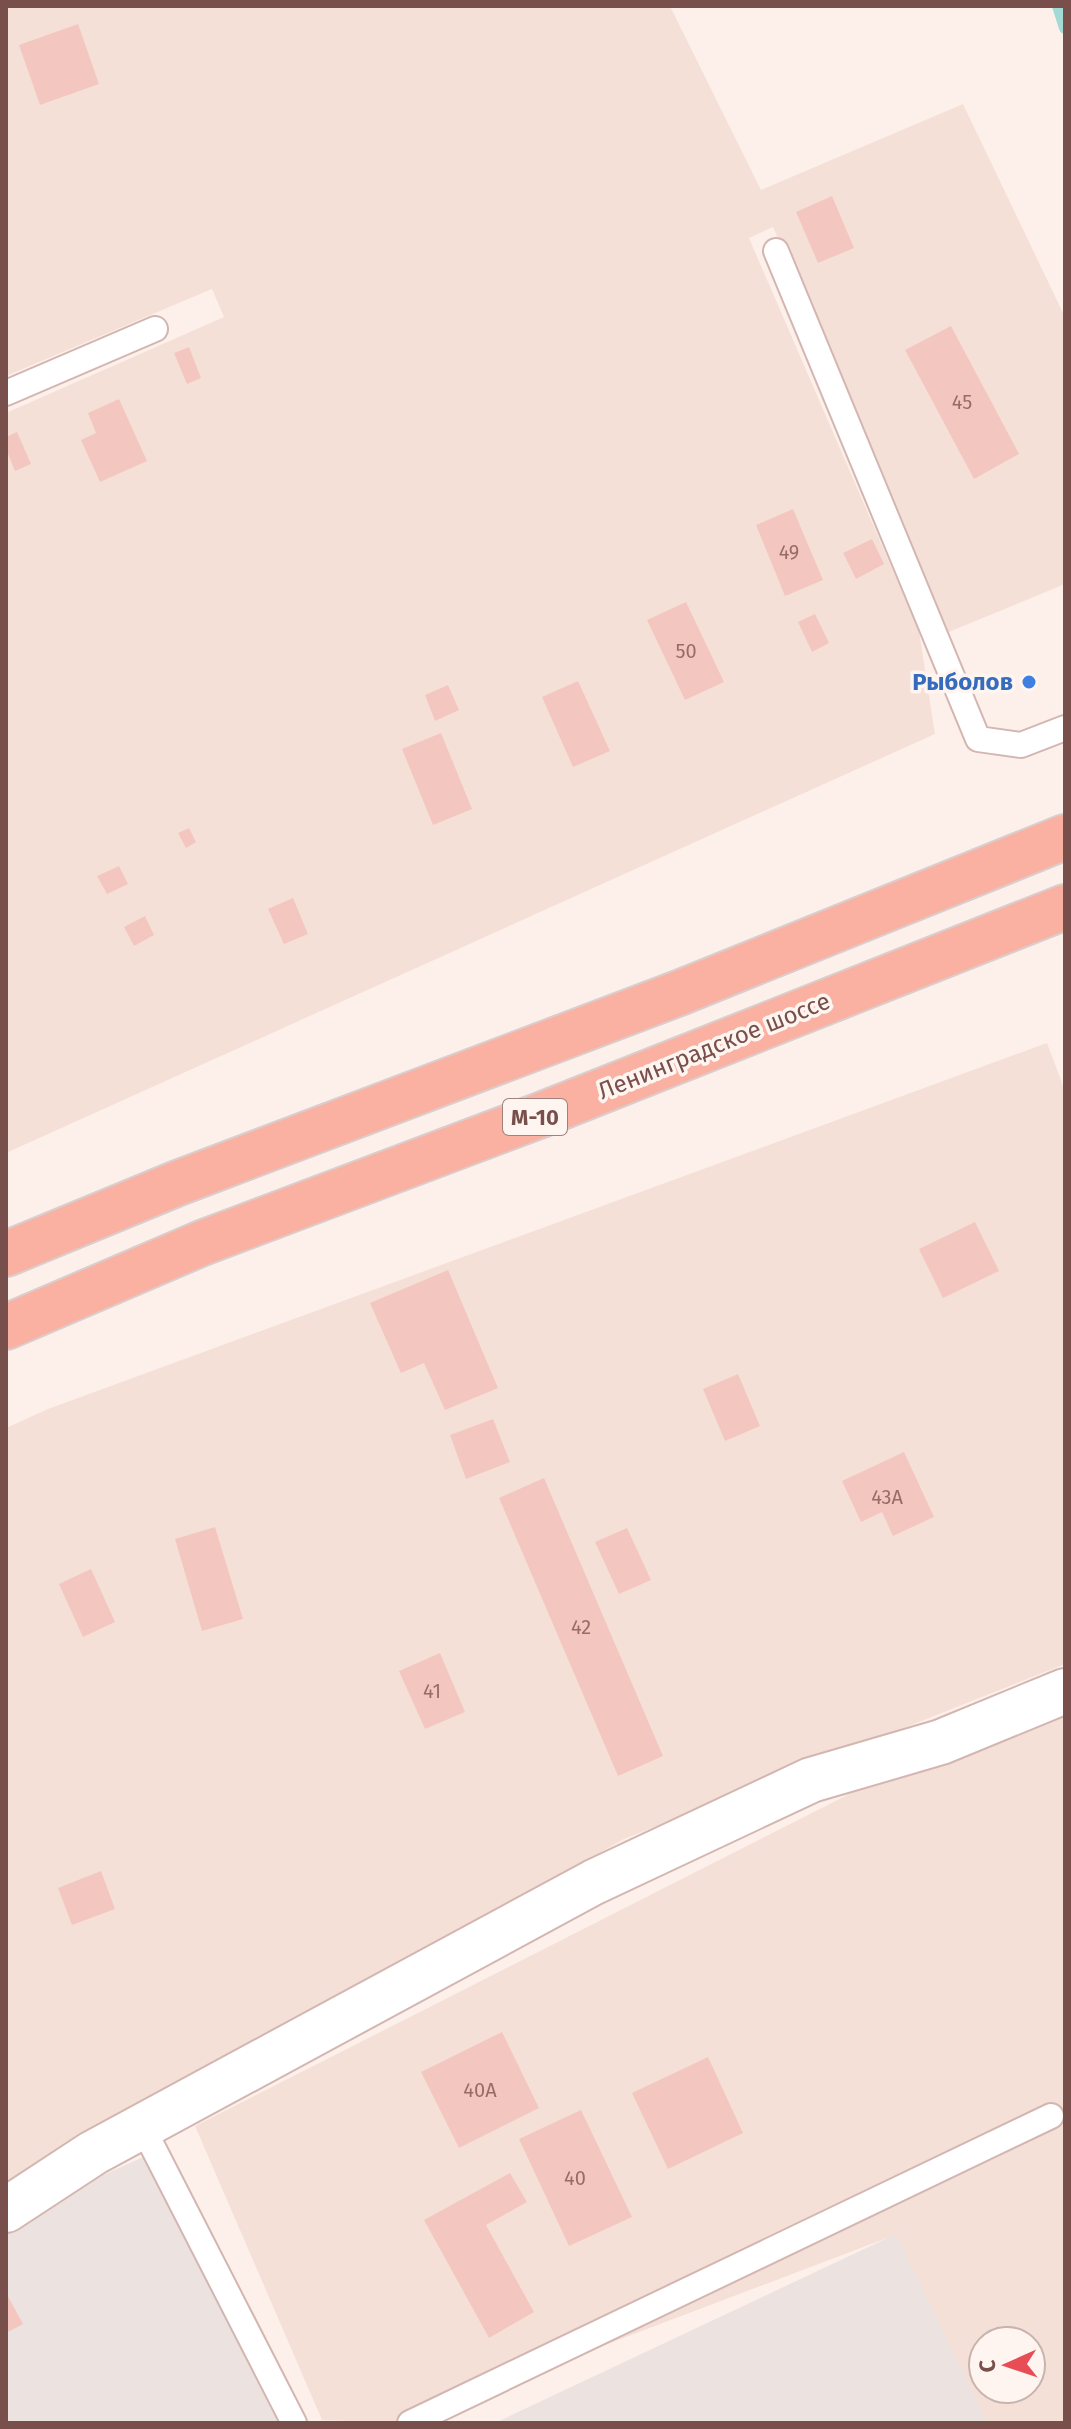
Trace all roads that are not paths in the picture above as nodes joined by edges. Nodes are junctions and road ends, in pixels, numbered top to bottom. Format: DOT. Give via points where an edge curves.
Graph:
graph roads {
  1 [pos="776,251"];
  2 [pos="155,329"];
  3 [pos="6,393"];
  4 [pos="1065,728"];
  5 [pos="1065,837"];
  6 [pos="1063,916"];
  7 [pos="6,1254"];
  8 [pos="6,1327"];
  9 [pos="1065,1691"];
  10 [pos="1051,2116"];
  11 [pos="142,2126"];
  12 [pos="6,2210"];
  13 [pos="294,2423"];
  14 [pos="410,2423"];
  1 -- 4 [label="lane" via="978,739 1021,745"];
  2 -- 3 [label="lane"];
  5 -- 7 [label="highway"];
  6 -- 8 [label="highway, Ленинградское шоссе / М-10" via="202,1243"];
  9 -- 11 [label="street" via="941,1742 811,1780 594,1882"];
  10 -- 14 [label="lane"];
  11 -- 12 [label="street"];
  11 -- 13 [label="lane"];
}
